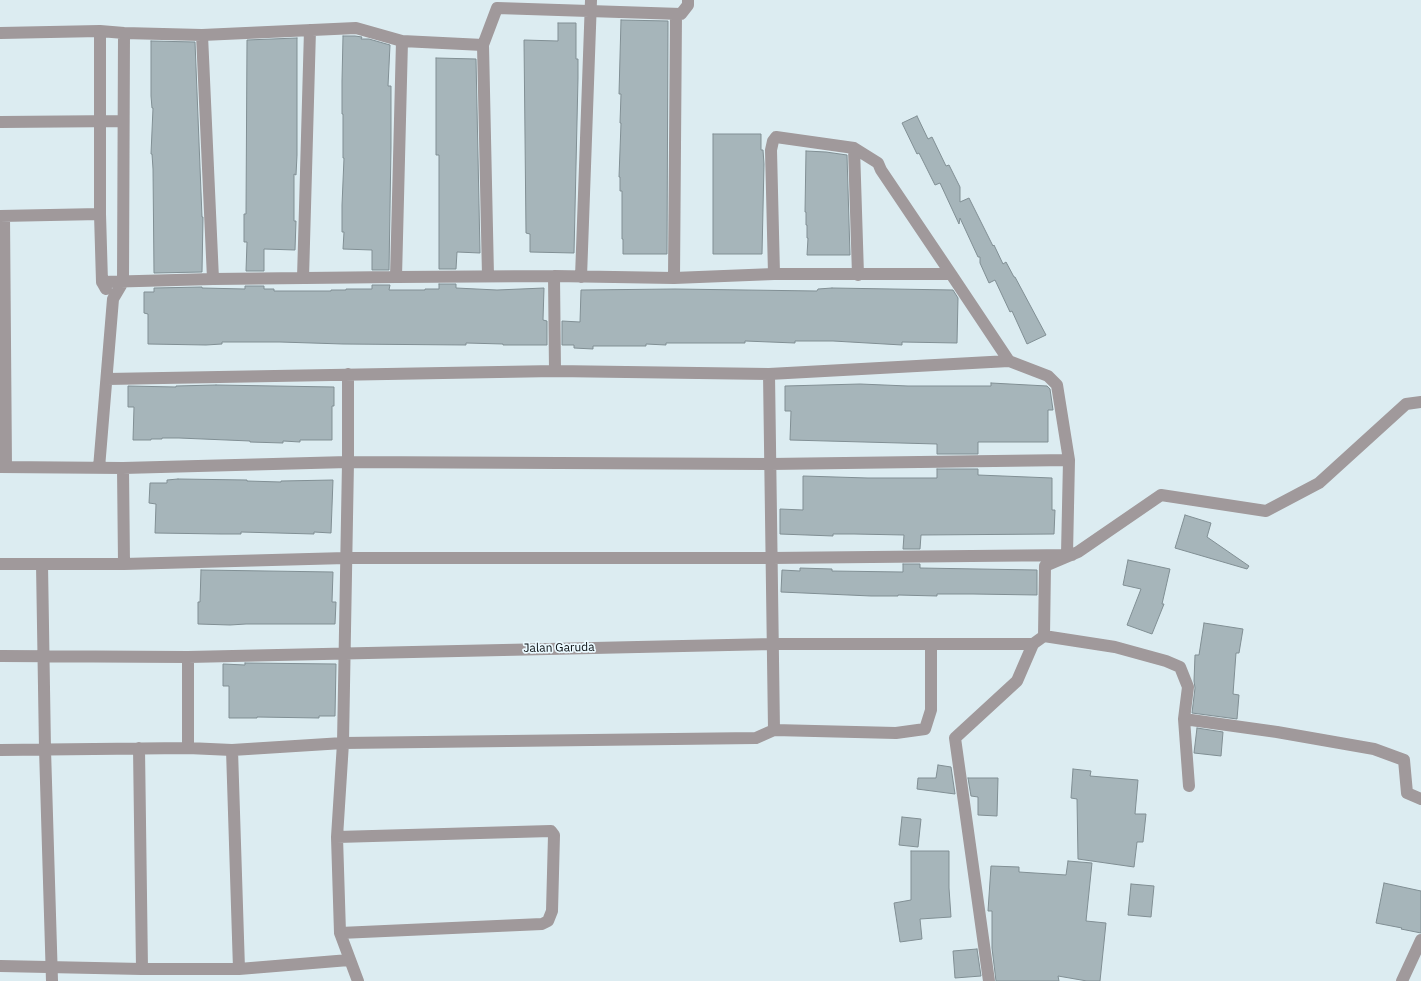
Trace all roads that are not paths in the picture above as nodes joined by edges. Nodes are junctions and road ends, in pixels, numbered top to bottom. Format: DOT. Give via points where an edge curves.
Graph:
graph roads {
  1 [pos="688,0"];
  2 [pos="497,4"];
  3 [pos="591,5"];
  4 [pos="676,14"];
  5 [pos="310,30"];
  6 [pos="100,31"];
  7 [pos="0,33"];
  8 [pos="124,33"];
  9 [pos="202,35"];
  10 [pos="402,41"];
  11 [pos="483,45"];
  12 [pos="100,121"];
  13 [pos="123,121"];
  14 [pos="0,122"];
  15 [pos="854,148"];
  16 [pos="100,214"];
  17 [pos="2,216"];
  18 [pos="774,274"];
  19 [pos="951,274"];
  20 [pos="858,275"];
  21 [pos="396,276"];
  22 [pos="488,276"];
  23 [pos="554,276"];
  24 [pos="581,277"];
  25 [pos="303,278"];
  26 [pos="674,278"];
  27 [pos="213,279"];
  28 [pos="102,282"];
  29 [pos="123,282"];
  30 [pos="113,299"];
  31 [pos="1008,361"];
  32 [pos="555,371"];
  33 [pos="348,374"];
  34 [pos="769,374"];
  35 [pos="107,379"];
  36 [pos="1421,402"];
  37 [pos="1069,460"];
  38 [pos="348,462"];
  39 [pos="770,464"];
  40 [pos="3,467"];
  41 [pos="99,468"];
  42 [pos="123,468"];
  43 [pos="1070,554"];
  44 [pos="346,558"];
  45 [pos="771,558"];
  46 [pos="0,564"];
  47 [pos="42,564"];
  48 [pos="124,564"];
  49 [pos="1044,636"];
  50 [pos="773,644"];
  51 [pos="931,644"];
  52 [pos="1033,644"];
  53 [pos="344,653"];
  54 [pos="0,656"];
  55 [pos="44,656"];
  56 [pos="188,657"];
  57 [pos="1184,719"];
  58 [pos="774,730"];
  59 [pos="344,743"];
  60 [pos="139,748"];
  61 [pos="188,748"];
  62 [pos="0,750"];
  63 [pos="45,750"];
  64 [pos="232,750"];
  65 [pos="1189,786"];
  66 [pos="1421,798"];
  67 [pos="336,837"];
  68 [pos="340,933"];
  69 [pos="1421,940"];
  70 [pos="350,960"];
  71 [pos="0,966"];
  72 [pos="52,967"];
  73 [pos="142,969"];
  74 [pos="239,969"];
  75 [pos="52,981"];
  76 [pos="358,981"];
  77 [pos="989,981"];
  78 [pos="1402,981"];
  1 -- 4 [label="street" via="688,6 680,14"];
  2 -- 3 [label="street"];
  2 -- 11 [label="street"];
  3 -- 4 [label="street"];
  3 -- 24 [label="street"];
  4 -- 26 [label="street"];
  5 -- 9 [label="street"];
  5 -- 10 [label="street" via="356,28"];
  5 -- 25 [label="street"];
  6 -- 7 [label="street"];
  6 -- 8 [label="street"];
  6 -- 12 [label="street"];
  8 -- 9 [label="street"];
  8 -- 13 [label="street"];
  9 -- 27 [label="street"];
  10 -- 11 [label="street"];
  10 -- 21 [label="street"];
  11 -- 22 [label="street"];
  12 -- 13 [label="street"];
  12 -- 14 [label="street"];
  12 -- 16 [label="street"];
  13 -- 29 [label="street"];
  15 -- 18 [label="street" via="776,137 773,141 771,150"];
  15 -- 19 [label="street" via="878,163"];
  15 -- 20 [label="street"];
  16 -- 17 [label="street"];
  16 -- 28 [label="street"];
  17 -- 40 [label="street"];
  18 -- 20 [label="street"];
  18 -- 26 [label="street"];
  19 -- 20 [label="street"];
  19 -- 31 [label="street"];
  21 -- 22 [label="street"];
  21 -- 25 [label="street"];
  22 -- 23 [label="street"];
  23 -- 24 [label="street"];
  23 -- 32 [label="street"];
  24 -- 26 [label="street"];
  25 -- 27 [label="street"];
  27 -- 29 [label="street"];
  28 -- 29 [label="street"];
  28 -- 30 [label="street"];
  29 -- 30 [label="street"];
  30 -- 35 [label="street"];
  31 -- 34 [label="street"];
  31 -- 37 [label="street" via="1048,376 1057,385"];
  32 -- 33 [label="street"];
  32 -- 34 [label="street"];
  33 -- 35 [label="street"];
  33 -- 38 [label="street"];
  34 -- 39 [label="street"];
  35 -- 41 [label="street"];
  36 -- 43 [label="street" via="1406,404 1320,483 1266,510 1161,496"];
  37 -- 39 [label="street"];
  37 -- 43 [label="street"];
  38 -- 39 [label="street"];
  38 -- 42 [label="street"];
  38 -- 44 [label="street"];
  39 -- 45 [label="street"];
  40 -- 41 [label="street"];
  41 -- 42 [label="street"];
  42 -- 48 [label="street"];
  43 -- 45 [label="street"];
  43 -- 49 [label="street" via="1045,566"];
  44 -- 45 [label="street"];
  44 -- 48 [label="street"];
  44 -- 53 [label="street"];
  45 -- 50 [label="street"];
  46 -- 47 [label="street"];
  47 -- 48 [label="street"];
  47 -- 55 [label="street"];
  49 -- 52 [label="street"];
  49 -- 57 [label="street" via="1116,647 1180,667 1188,686"];
  50 -- 51 [label="street, Jalan Garuda"];
  50 -- 53 [label="street, Jalan Garuda"];
  50 -- 58 [label="street"];
  51 -- 52 [label="street, Jalan Garuda"];
  51 -- 58 [label="street" via="931,710 925,729 896,733"];
  52 -- 77 [label="street" via="1017,681 955,738"];
  53 -- 56 [label="street, Jalan Garuda"];
  53 -- 59 [label="street"];
  54 -- 55 [label="street, Jalan Garuda"];
  55 -- 56 [label="street, Jalan Garuda"];
  55 -- 63 [label="street"];
  56 -- 61 [label="street"];
  57 -- 65 [label="street"];
  57 -- 66 [label="street" via="1374,749 1404,760 1407,793"];
  58 -- 59 [label="street" via="756,738"];
  59 -- 64 [label="street"];
  59 -- 67 [label="street"];
  60 -- 61 [label="street"];
  60 -- 63 [label="street"];
  60 -- 73 [label="street"];
  61 -- 64 [label="street"];
  62 -- 63 [label="street"];
  63 -- 72 [label="street"];
  64 -- 74 [label="street"];
  67 -- 68 [label="street"];
  67 -- 68 [label="street" via="551,831 554,835 552,911 548,921 542,924"];
  68 -- 70 [label="street"];
  69 -- 78 [label="street"];
  70 -- 74 [label="street"];
  70 -- 76 [label="street"];
  71 -- 72 [label="street"];
  72 -- 73 [label="street"];
  72 -- 75 [label="street"];
  73 -- 74 [label="street"];
}
